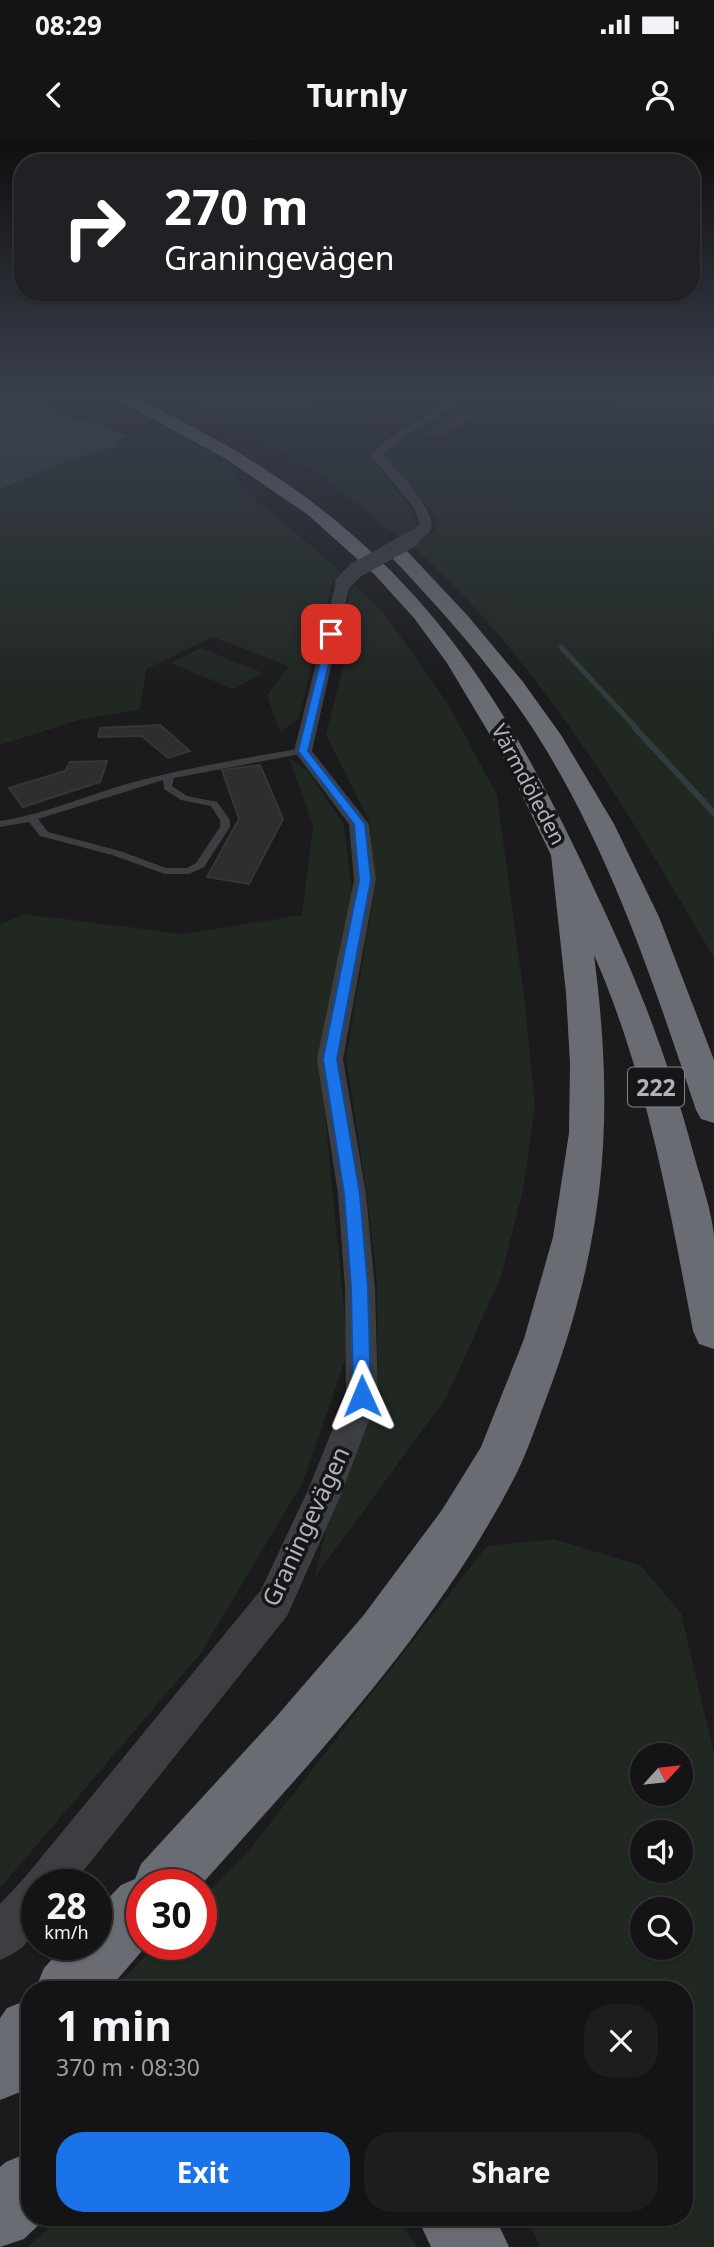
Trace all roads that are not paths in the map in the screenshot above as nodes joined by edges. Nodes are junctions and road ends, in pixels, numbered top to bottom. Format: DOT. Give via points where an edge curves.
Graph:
graph roads {
  1 [pos="287,493"];
  2 [pos="409,493"];
  3 [pos="381,538"];
  4 [pos="303,751"];
  5 [pos="171,775"];
  6 [pos="33,820"];
  7 [pos="0,824"];
  8 [pos="565,853"];
  9 [pos="714,1110"];
  10 [pos="714,1331"];
  11 [pos="57,1869"];
  12 [pos="177,1869"];
  13 [pos="21,1912"];
  14 [pos="126,1923"];
  15 [pos="0,1938"];
  16 [pos="73,1981"];
  17 [pos="21,2042"];
  18 [pos="0,2068"];
  19 [pos="21,2195"];
  20 [pos="0,2215"];
  21 [pos="459,2226"];
  22 [pos="474,2247"];
  1 -- 8 [label="highway, Värmdöleden / 222" via="340,531 392,581 435,633 522,766"];
  2 -- 4 [label="street, bridge" via="420,507 424,529 405,546 353,571 343,583"];
  3 -- 9 [label="highway, Värmdöleden / 222" via="464,621 499,665 590,803 671,983"];
  4 -- 5 [label="lane"];
  4 -- 11 [label="street, Graningevägen" via="359,824 363,858 365,880 330,1059 352,1194 362,1396 323,1497 274,1603"];
  5 -- 6 [label="lane"];
  5 -- 6 [label="lane" via="167,787 173,793 214,804 225,820 200,865 189,871 165,871 44,834"];
  6 -- 7 [label="lane"];
  8 -- 10 [label="highway, Värmdöleden / 222" via="636,1018 684,1184"];
  8 -- 12 [label="highway" via="584,1001 587,1133 571,1258 541,1355 496,1467 431,1570 310,1722"];
  13 -- 15 [label="street"];
  14 -- 16 [label="highway"];
  17 -- 18 [label="highway"];
  19 -- 20 [label="highway"];
  21 -- 22 [label="highway"];
}
